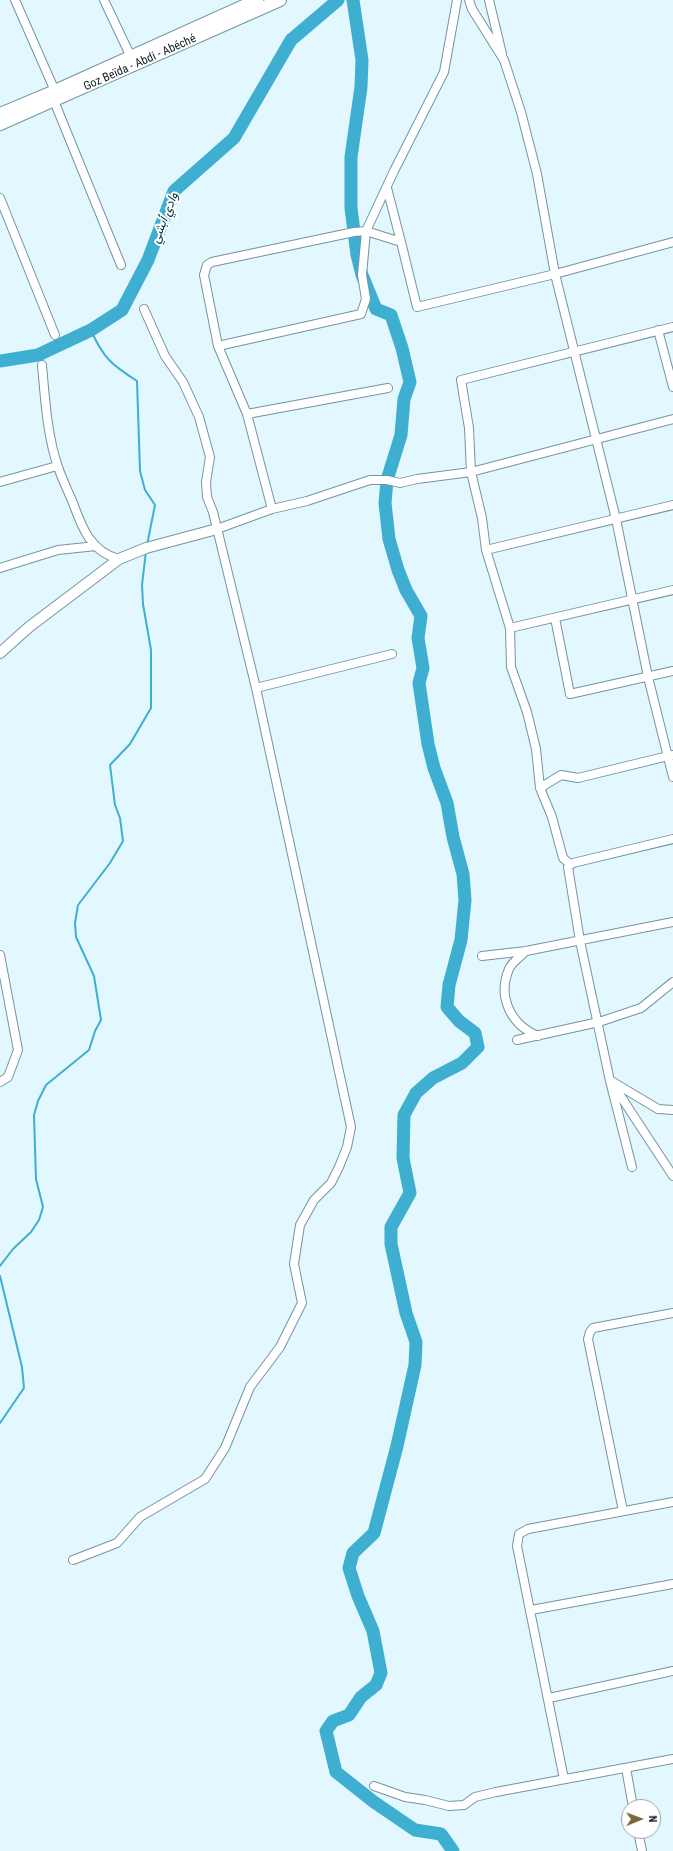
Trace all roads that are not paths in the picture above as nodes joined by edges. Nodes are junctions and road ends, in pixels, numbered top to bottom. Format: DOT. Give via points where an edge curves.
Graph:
graph roads {
  1 [pos="15,0"];
  2 [pos="104,0"];
  3 [pos="257,0"];
  4 [pos="280,0"];
  5 [pos="458,0"];
  6 [pos="469,0"];
  7 [pos="489,0"];
  8 [pos="239,13"];
  9 [pos="131,57"];
  10 [pos="504,60"];
  11 [pos="54,96"];
  12 [pos="2,118"];
  13 [pos="387,188"];
  14 [pos="0,198"];
  15 [pos="3,216"];
  16 [pos="366,231"];
  17 [pos="402,242"];
  18 [pos="673,242"];
  19 [pos="121,265"];
  20 [pos="555,274"];
  21 [pos="144,309"];
  22 [pos="673,327"];
  23 [pos="658,330"];
  24 [pos="55,335"];
  25 [pos="218,346"];
  26 [pos="574,353"];
  27 [pos="42,364"];
  28 [pos="673,387"];
  29 [pos="388,388"];
  30 [pos="247,414"];
  31 [pos="673,419"];
  32 [pos="596,440"];
  33 [pos="57,466"];
  34 [pos="471,472"];
  35 [pos="0,482"];
  36 [pos="673,505"];
  37 [pos="272,510"];
  38 [pos="616,519"];
  39 [pos="217,529"];
  40 [pos="96,546"];
  41 [pos="486,550"];
  42 [pos="119,559"];
  43 [pos="0,568"];
  44 [pos="673,590"];
  45 [pos="632,600"];
  46 [pos="555,618"];
  47 [pos="510,628"];
  48 [pos="1,653"];
  49 [pos="392,654"];
  50 [pos="673,671"];
  51 [pos="648,677"];
  52 [pos="256,688"];
  53 [pos="671,755"];
  54 [pos="673,777"];
  55 [pos="540,788"];
  56 [pos="673,840"];
  57 [pos="570,864"];
  58 [pos="673,922"];
  59 [pos="580,941"];
  60 [pos="526,951"];
  61 [pos="0,955"];
  62 [pos="482,956"];
  63 [pos="673,982"];
  64 [pos="4,1002"];
  65 [pos="599,1022"];
  66 [pos="538,1036"];
  67 [pos="517,1040"];
  68 [pos="610,1081"];
  69 [pos="0,1082"];
  70 [pos="673,1110"];
  71 [pos="632,1167"];
  72 [pos="673,1176"];
  73 [pos="673,1313"];
  74 [pos="673,1502"];
  75 [pos="624,1511"];
  76 [pos="73,1560"];
  77 [pos="673,1584"];
  78 [pos="531,1610"];
  79 [pos="673,1671"];
  80 [pos="549,1698"];
  81 [pos="673,1759"];
  82 [pos="626,1768"];
  83 [pos="564,1779"];
  84 [pos="374,1786"];
  85 [pos="632,1799"];
  86 [pos="640,1839"];
  87 [pos="642,1851"];
  1 -- 11 [label="street"];
  2 -- 9 [label="street"];
  3 -- 8 [label="main road"];
  4 -- 8 [label="main road, Goz Beïda - Abdi - Abéché"];
  5 -- 13 [label="street" via="444,72"];
  6 -- 10 [label="street"];
  7 -- 10 [label="street"];
  8 -- 9 [label="main road"];
  8 -- 11 [label="main road, Goz Beïda - Abdi - Abéché"];
  9 -- 11 [label="main road"];
  10 -- 20 [label="street" via="537,174"];
  11 -- 12 [label="main road"];
  11 -- 19 [label="street"];
  13 -- 16 [label="street"];
  13 -- 17 [label="street"];
  14 -- 15 [label="street"];
  15 -- 24 [label="street"];
  16 -- 17 [label="street"];
  16 -- 25 [label="street" via="362,275 366,299 361,314"];
  16 -- 25 [label="street" via="207,265 204,275"];
  17 -- 20 [label="street" via="417,307"];
  18 -- 20 [label="street"];
  20 -- 26 [label="street"];
  21 -- 39 [label="street" via="165,356 183,382 199,417 210,457 206,482"];
  22 -- 23 [label="street"];
  23 -- 26 [label="street"];
  23 -- 28 [label="street"];
  25 -- 30 [label="street"];
  26 -- 32 [label="street"];
  26 -- 34 [label="street" via="461,380 469,428"];
  27 -- 33 [label="street"];
  29 -- 30 [label="street"];
  30 -- 37 [label="street"];
  31 -- 32 [label="street"];
  32 -- 34 [label="street"];
  32 -- 38 [label="street"];
  33 -- 35 [label="street"];
  33 -- 40 [label="street" via="84,532"];
  34 -- 37 [label="street" via="400,484 387,480 370,480"];
  34 -- 41 [label="street" via="482,518"];
  36 -- 38 [label="street"];
  37 -- 39 [label="street"];
  38 -- 41 [label="street"];
  38 -- 45 [label="street"];
  39 -- 42 [label="street" via="146,548"];
  39 -- 52 [label="street"];
  40 -- 42 [label="street"];
  40 -- 43 [label="street" via="58,550"];
  41 -- 47 [label="street"];
  42 -- 48 [label="street" via="29,627"];
  44 -- 45 [label="street"];
  45 -- 46 [label="street"];
  45 -- 51 [label="street"];
  46 -- 47 [label="street"];
  46 -- 51 [label="street" via="570,694"];
  47 -- 55 [label="street" via="511,667 527,712 536,750"];
  49 -- 52 [label="street"];
  50 -- 51 [label="street"];
  51 -- 53 [label="street"];
  52 -- 76 [label="street" via="351,1127 347,1147 330,1183 317,1195 300,1225 294,1264 302,1303 280,1347 250,1387 225,1448 205,1479 140,1517 118,1543"];
  53 -- 54 [label="street"];
  53 -- 55 [label="street" via="578,778 561,775"];
  55 -- 57 [label="street" via="552,816 562,858"];
  56 -- 57 [label="street"];
  57 -- 59 [label="street" via="567,871"];
  58 -- 59 [label="street"];
  59 -- 60 [label="street"];
  59 -- 65 [label="street"];
  60 -- 62 [label="street"];
  60 -- 66 [label="street" via="509,968 504,988 507,1008 526,1031"];
  61 -- 64 [label="street"];
  63 -- 65 [label="street" via="641,1008"];
  64 -- 69 [label="street" via="18,1050 8,1077"];
  65 -- 66 [label="street"];
  65 -- 68 [label="street"];
  66 -- 67 [label="street"];
  68 -- 70 [label="street" via="658,1109"];
  68 -- 71 [label="street"];
  68 -- 72 [label="street"];
  73 -- 75 [label="street" via="593,1328 588,1338"];
  74 -- 75 [label="street"];
  75 -- 78 [label="street" via="528,1529 519,1534 517,1546"];
  77 -- 78 [label="street"];
  78 -- 80 [label="street"];
  79 -- 80 [label="street"];
  80 -- 83 [label="street"];
  81 -- 82 [label="street"];
  82 -- 83 [label="street"];
  82 -- 85 [label="street"];
  83 -- 84 [label="street" via="496,1792 475,1797 464,1805 449,1806 405,1797"];
  86 -- 87 [label="street"];
}
